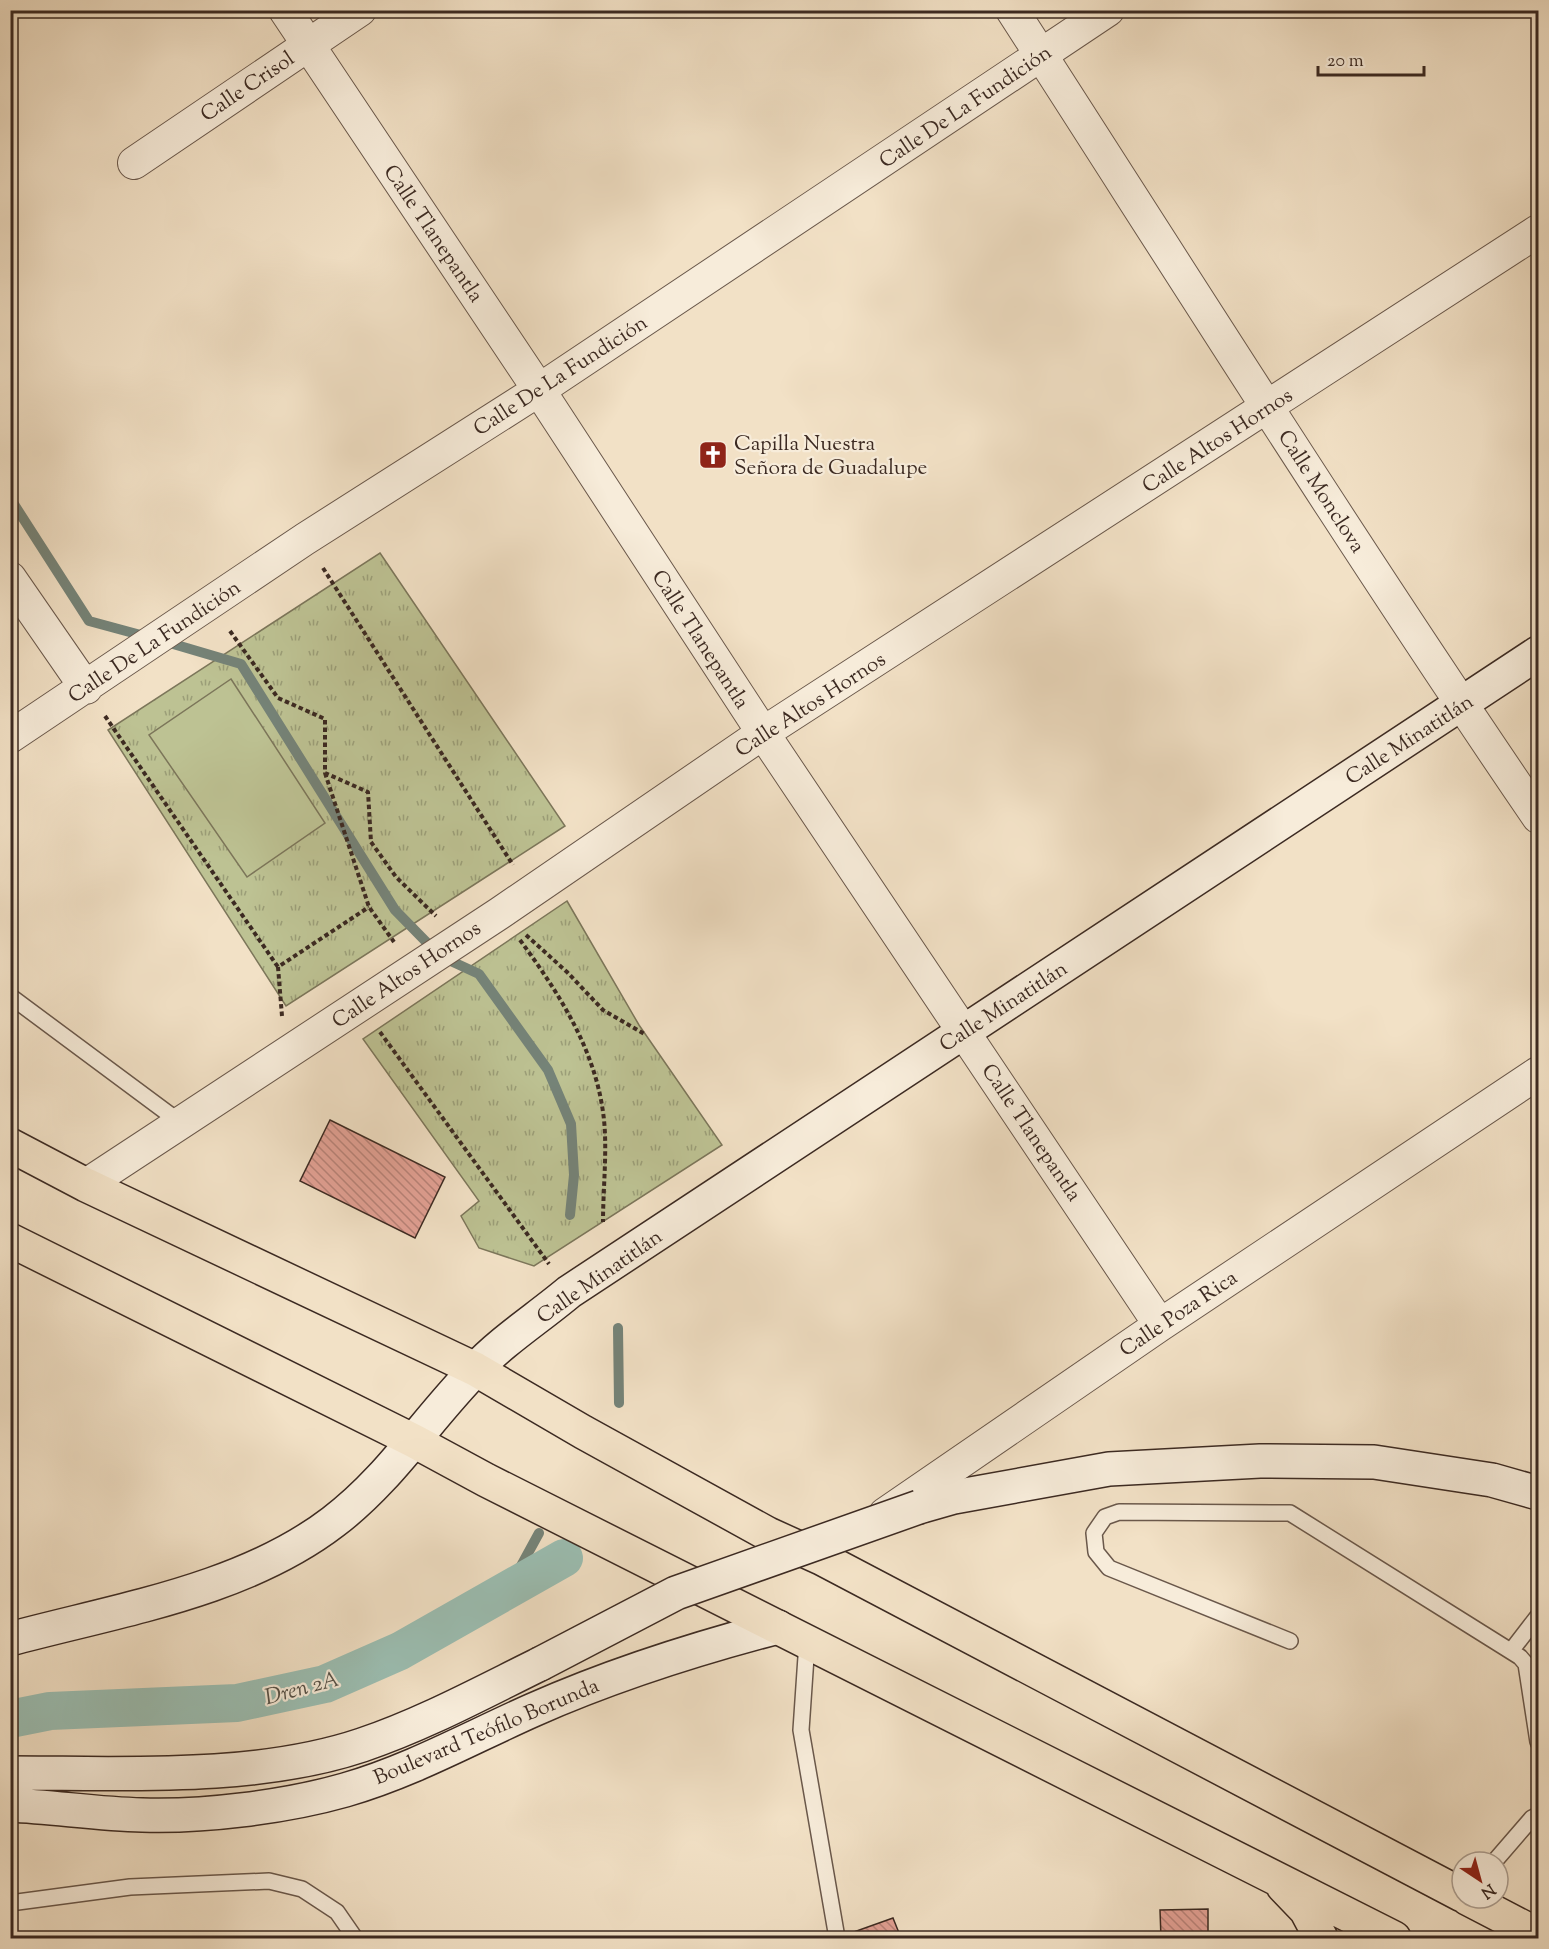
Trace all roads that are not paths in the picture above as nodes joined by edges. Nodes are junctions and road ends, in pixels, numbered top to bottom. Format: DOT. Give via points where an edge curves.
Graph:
graph roads {
  1 [pos="285,10"];
  2 [pos="360,10"];
  3 [pos="1012,10"];
  4 [pos="1108,10"];
  5 [pos="308,44"];
  6 [pos="1041,55"];
  7 [pos="134,163"];
  8 [pos="1539,231"];
  9 [pos="539,390"];
  10 [pos="1268,406"];
  11 [pos="10,578"];
  12 [pos="1539,653"];
  13 [pos="86,688"];
  14 [pos="1461,705"];
  15 [pos="763,734"];
  16 [pos="10,737"];
  17 [pos="1539,817"];
  18 [pos="10,996"];
  19 [pos="965,1032"];
  20 [pos="1539,1073"];
  21 [pos="181,1123"];
  22 [pos="10,1146"];
  23 [pos="86,1185"];
  24 [pos="10,1240"];
  25 [pos="1160,1325"];
  26 [pos="475,1369"];
  27 [pos="414,1441"];
  28 [pos="1539,1493"];
  29 [pos="821,1558"];
  30 [pos="1539,1616"];
  31 [pos="778,1627"];
  32 [pos="10,1639"];
  33 [pos="1290,1641"];
  34 [pos="807,1642"];
  35 [pos="1511,1651"];
  36 [pos="1539,1742"];
  37 [pos="10,1773"];
  38 [pos="10,1805"];
  39 [pos="1539,1815"];
  40 [pos="1504,1850"];
  41 [pos="1272,1874"];
  42 [pos="1450,1889"];
  43 [pos="10,1904"];
  44 [pos="1490,1910"];
  45 [pos="1539,1935"];
  46 [pos="355,1938"];
  47 [pos="837,1938"];
  48 [pos="1321,1938"];
  49 [pos="1394,1938"];
  1 -- 5 [label="street, Calle Tlanepantla"];
  2 -- 5 [label="street, Calle Crisol"];
  3 -- 6 [label="street, Calle Monclova"];
  4 -- 6 [label="street, Calle De La Fundición"];
  5 -- 7 [label="street, Calle Crisol"];
  5 -- 9 [label="street, Calle Tlanepantla"];
  6 -- 9 [label="street, Calle De La Fundición"];
  6 -- 10 [label="street, Calle Monclova" via="1164,251"];
  8 -- 10 [label="street, Calle Altos Hornos"];
  9 -- 13 [label="street, Calle De La Fundición" via="305,539"];
  9 -- 15 [label="street, Calle Tlanepantla"];
  10 -- 14 [label="street, Calle Monclova"];
  10 -- 15 [label="street, Calle Altos Hornos"];
  11 -- 13 [label="street"];
  12 -- 14 [label="main road, Calle Minatitlán"];
  13 -- 16 [label="street, Calle De La Fundición"];
  14 -- 17 [label="street, Calle Monclova"];
  14 -- 19 [label="main road, Calle Minatitlán"];
  15 -- 19 [label="street, Calle Tlanepantla"];
  15 -- 21 [label="street, Calle Altos Hornos"];
  18 -- 21 [label="lane"];
  19 -- 25 [label="street, Calle Tlanepantla"];
  19 -- 26 [label="main road, Calle Minatitlán" via="569,1292"];
  20 -- 25 [label="street, Calle Poza Rica"];
  21 -- 23 [label="street, Calle Altos Hornos"];
  22 -- 23 [label="main road"];
  23 -- 26 [label="main road"];
  24 -- 27 [label="main road"];
  25 -- 29 [label="street, Calle Poza Rica"];
  26 -- 27 [label="main road"];
  26 -- 29 [label="main road" via="768,1534"];
  27 -- 31 [label="main road"];
  27 -- 32 [label="main road" via="380,1482 332,1523 288,1551 235,1577"];
  28 -- 37 [label="main road, bridge" via="1492,1480 1374,1462 1260,1461 1109,1469 954,1497 676,1593 429,1720 360,1746 279,1764 210,1771"];
  29 -- 42 [label="main road"];
  30 -- 35 [label="lane"];
  31 -- 34 [label="main road"];
  31 -- 38 [label="main road, Boulevard Teófilo Borunda" via="686,1651 606,1679 531,1710 419,1765 343,1790 199,1813 142,1815"];
  33 -- 35 [label="lane" via="1109,1568 1096,1552 1094,1533 1105,1517 1119,1512 1290,1513"];
  34 -- 41 [label="main road" via="1143,1814"];
  34 -- 47 [label="lane" via="801,1730"];
  35 -- 36 [label="lane" via="1526,1664"];
  39 -- 40 [label="lane"];
  41 -- 48 [label="main road" via="1306,1910"];
  41 -- 49 [label="main road"];
  43 -- 46 [label="lane" via="130,1887 269,1881 302,1889 337,1912"];
  44 -- 45 [label="main road"];
}
